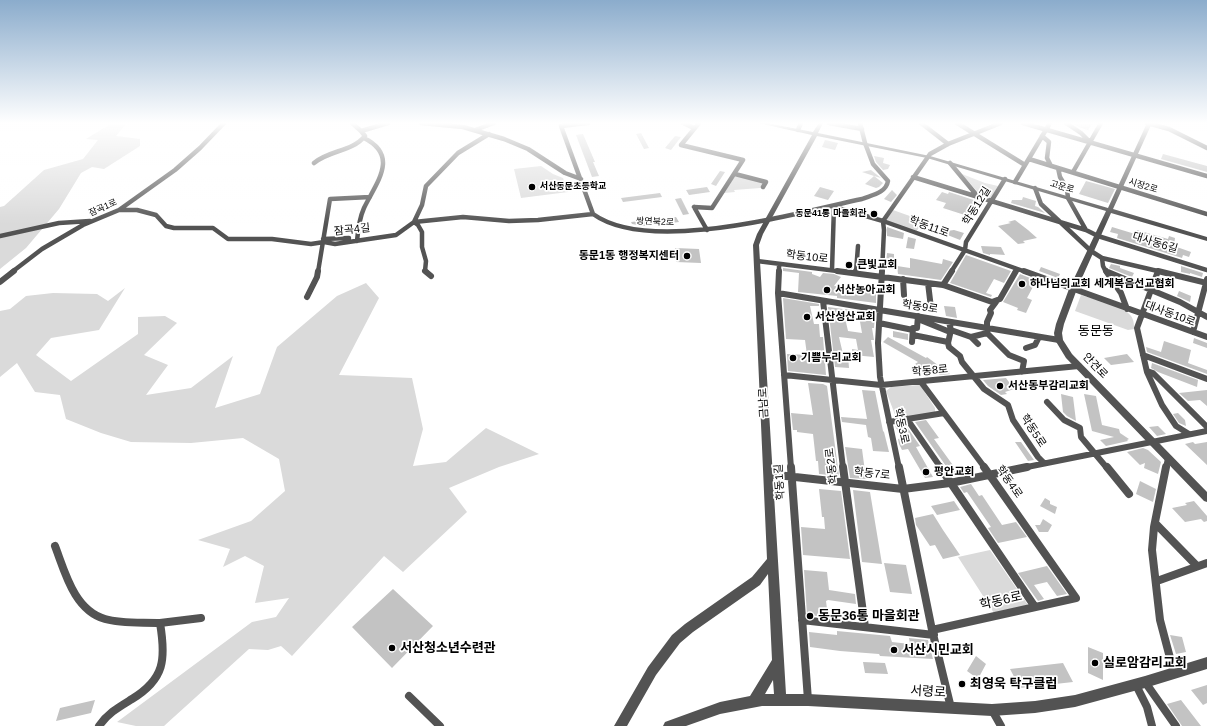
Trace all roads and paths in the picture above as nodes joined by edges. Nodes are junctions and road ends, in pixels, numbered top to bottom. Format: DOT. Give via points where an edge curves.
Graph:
graph roads {
  1 [pos="190,157"];
  2 [pos="324,157"];
  3 [pos="382,157"];
  4 [pos="454,157"];
  5 [pos="540,157"];
  6 [pos="573,157"];
  7 [pos="731,157"];
  8 [pos="802,157"];
  9 [pos="870,157"];
  10 [pos="928,157"];
  11 [pos="1012,157"];
  12 [pos="1047,157"];
  13 [pos="1082,157"];
  14 [pos="1134,157"];
  15 [pos="1141,157"];
  16 [pos="1029,159"];
  17 [pos="314,163"];
  18 [pos="950,163"];
  19 [pos="1025,165"];
  20 [pos="1052,166"];
  21 [pos="1058,168"];
  22 [pos="1073,172"];
  23 [pos="735,174"];
  24 [pos="1207,176"];
  25 [pos="913,177"];
  26 [pos="581,179"];
  27 [pos="1005,179"];
  28 [pos="1015,182"];
  29 [pos="763,187"];
  30 [pos="1120,187"];
  31 [pos="1035,188"];
  32 [pos="370,197"];
  33 [pos="979,198"];
  34 [pos="1068,198"];
  35 [pos="991,201"];
  36 [pos="832,206"];
  37 [pos="119,210"];
  38 [pos="1110,210"];
  39 [pos="593,214"];
  40 [pos="1207,214"];
  41 [pos="768,219"];
  42 [pos="92,221"];
  43 [pos="883,221"];
  44 [pos="414,222"];
  45 [pos="1059,222"];
  46 [pos="708,230"];
  47 [pos="1086,230"];
  48 [pos="0,236"];
  49 [pos="1098,236"];
  50 [pos="357,239"];
  51 [pos="1207,239"];
  52 [pos="323,241"];
  53 [pos="858,246"];
  54 [pos="964,250"];
  55 [pos="1091,251"];
  56 [pos="1102,258"];
  57 [pos="757,261"];
  58 [pos="779,264"];
  59 [pos="1016,269"];
  60 [pos="832,270"];
  61 [pos="1207,270"];
  62 [pos="1158,271"];
  63 [pos="1108,272"];
  64 [pos="856,273"];
  65 [pos="431,276"];
  66 [pos="882,276"];
  67 [pos="903,279"];
  68 [pos="0,282"];
  69 [pos="1207,282"];
  70 [pos="928,283"];
  71 [pos="943,285"];
  72 [pos="1073,289"];
  73 [pos="1150,290"];
  74 [pos="778,293"];
  75 [pos="904,295"];
  76 [pos="306,297"];
  77 [pos="823,301"];
  78 [pos="995,302"];
  79 [pos="931,308"];
  80 [pos="1127,308"];
  81 [pos="880,310"];
  82 [pos="1198,312"];
  83 [pos="1141,314"];
  84 [pos="1207,316"];
  85 [pos="918,318"];
  86 [pos="949,322"];
  87 [pos="880,323"];
  88 [pos="987,330"];
  89 [pos="950,331"];
  90 [pos="1193,332"];
  91 [pos="913,336"];
  92 [pos="1039,336"];
  93 [pos="971,337"];
  94 [pos="1207,337"];
  95 [pos="1059,340"];
  96 [pos="948,342"];
  97 [pos="978,344"];
  98 [pos="1026,348"];
  99 [pos="1143,355"];
  100 [pos="1079,366"];
  101 [pos="1147,371"];
  102 [pos="1022,372"];
  103 [pos="784,375"];
  104 [pos="973,377"];
  105 [pos="832,379"];
  106 [pos="1207,379"];
  107 [pos="921,382"];
  108 [pos="881,385"];
  109 [pos="1047,402"];
  110 [pos="944,413"];
  111 [pos="907,419"];
  112 [pos="889,422"];
  113 [pos="1207,427"];
  114 [pos="1207,431"];
  115 [pos="1189,434"];
  116 [pos="1152,442"];
  117 [pos="1095,453"];
  118 [pos="1168,458"];
  119 [pos="1044,463"];
  120 [pos="768,474"];
  121 [pos="990,475"];
  122 [pos="790,477"];
  123 [pos="845,482"];
  124 [pos="950,483"];
  125 [pos="902,489"];
  126 [pos="1128,494"];
  127 [pos="1207,498"];
  128 [pos="1155,523"];
  129 [pos="55,546"];
  130 [pos="773,560"];
  131 [pos="1207,563"];
  132 [pos="1197,566"];
  133 [pos="1157,581"];
  134 [pos="1076,598"];
  135 [pos="1035,607"];
  136 [pos="201,618"];
  137 [pos="802,620"];
  138 [pos="160,623"];
  139 [pos="865,627"];
  140 [pos="933,633"];
  141 [pos="778,660"];
  142 [pos="1207,663"];
  143 [pos="1174,673"];
  144 [pos="1140,684"];
  145 [pos="409,696"];
  146 [pos="780,699"];
  147 [pos="808,700"];
  148 [pos="754,701"];
  149 [pos="951,708"];
  150 [pos="992,710"];
  151 [pos="99,726"];
  152 [pos="440,726"];
  153 [pos="620,726"];
  154 [pos="669,726"];
  155 [pos="1001,726"];
  156 [pos="1152,726"];
  157 [pos="1176,726"];
  1 -- 37 [label="street, 잠곡1로"];
  2 -- 17 [label="street"];
  3 -- 32 [label="street" via="384,168"];
  4 -- 44 [label="street" via="426,186 422,205"];
  5 -- 26 [label="street" via="567,176"];
  6 -- 26 [label="street"];
  7 -- 23 [label="street" via="743,160"];
  8 -- 41 [label="street, 금남로"];
  9 -- 36 [label="street" via="873,165 887,180 887,186 867,197"];
  10 -- 18 [label="street, 고운로"];
  10 -- 25 [label="street"];
  11 -- 19 [label="street"];
  12 -- 20 [label="street"];
  13 -- 22 [label="street"];
  14 -- 30 [label="street"];
  15 -- 24 [label="street"];
  16 -- 19 [label="street"];
  16 -- 20 [label="street, 시장2로"];
  18 -- 27 [label="street, 고운로"];
  18 -- 33 [label="street, 학동12길"];
  19 -- 28 [label="street"];
  20 -- 21 [label="street, 시장2로"];
  21 -- 22 [label="street, 시장2로"];
  21 -- 34 [label="street" via="1067,188"];
  22 -- 30 [label="street, 시장2로"];
  23 -- 29 [label="street" via="766,182"];
  23 -- 46 [label="street" via="712,208 694,207"];
  25 -- 33 [label="street, 대사동6길"];
  25 -- 43 [label="street"];
  26 -- 39 [label="street"];
  27 -- 28 [label="street, 고운로"];
  27 -- 35 [label="street, 학동12길"];
  28 -- 31 [label="street, 고운로"];
  30 -- 38 [label="street"];
  30 -- 40 [label="street, 시장2로"];
  31 -- 34 [label="street, 고운로"];
  31 -- 45 [label="street" via="1041,204"];
  32 -- 50 [label="street" via="361,217"];
  32 -- 52 [label="street" via="330,199"];
  33 -- 35 [label="street, 대사동6길"];
  34 -- 38 [label="street, 고운로"];
  34 -- 47 [label="street"];
  35 -- 45 [label="street, 대사동6길"];
  35 -- 54 [label="street, 학동12길" via="966,242"];
  36 -- 41 [label="street, 학동11로"];
  36 -- 43 [label="street, 학동11로"];
  36 -- 60 [label="street"];
  37 -- 42 [label="street, 잠곡1로"];
  37 -- 52 [label="street, 잠곡4길" via="137,210 156,215 166,226 174,228 213,228 228,239 272,238 305,243"];
  38 -- 49 [label="street"];
  38 -- 51 [label="street, 고운로"];
  39 -- 44 [label="street" via="538,220 508,221 463,217"];
  39 -- 46 [label="street, 쌍연북2로" via="605,222 638,231"];
  41 -- 46 [label="street, 쌍연북2로"];
  41 -- 57 [label="street, 금남로" via="757,242"];
  42 -- 48 [label="street" via="59,223"];
  42 -- 68 [label="street, 잠곡1로" via="42,249"];
  43 -- 54 [label="street, 학동11로"];
  43 -- 66 [label="street, 학동3로"];
  44 -- 50 [label="street, 잠곡4길" via="396,235"];
  44 -- 65 [label="street" via="422,232 425,271"];
  45 -- 47 [label="street, 대사동6길"];
  45 -- 55 [label="street"];
  47 -- 49 [label="street, 대사동6길"];
  49 -- 55 [label="street"];
  49 -- 61 [label="street, 대사동6길"];
  50 -- 52 [label="street, 잠곡4길"];
  52 -- 76 [label="street" via="318,277"];
  53 -- 64 [label="street"];
  54 -- 59 [label="street, 학동11로"];
  54 -- 71 [label="street, 학동12길"];
  55 -- 56 [label="street"];
  55 -- 72 [label="street"];
  56 -- 62 [label="street"];
  56 -- 63 [label="street, 대사동10로" via="1101,262"];
  57 -- 58 [label="street, 학동10로"];
  57 -- 120 [label="street, 금남로"];
  58 -- 60 [label="street, 학동10로"];
  58 -- 74 [label="street, 학동1길"];
  59 -- 72 [label="street, 학동11로"];
  59 -- 78 [label="street" via="1000,300"];
  60 -- 64 [label="street, 학동10로"];
  62 -- 69 [label="street"];
  62 -- 73 [label="street"];
  63 -- 73 [label="street"];
  63 -- 80 [label="street, 대사동10로"];
  64 -- 66 [label="street, 학동10로"];
  66 -- 67 [label="street, 학동10로"];
  66 -- 81 [label="street, 학동3로"];
  67 -- 70 [label="street, 학동10로"];
  67 -- 75 [label="street"];
  69 -- 82 [label="street"];
  70 -- 71 [label="street, 학동10로"];
  70 -- 79 [label="street"];
  71 -- 78 [label="street, 학동10로"];
  72 -- 80 [label="street, 대사동10로"];
  72 -- 95 [label="street" via="1059,326"];
  73 -- 82 [label="street"];
  73 -- 83 [label="street"];
  74 -- 77 [label="street, 학동9로"];
  74 -- 103 [label="street, 학동1길"];
  77 -- 81 [label="street, 학동9로"];
  77 -- 105 [label="street, 학동2로"];
  78 -- 88 [label="street" via="990,310"];
  80 -- 83 [label="street, 대사동10로"];
  81 -- 85 [label="street, 학동9로" via="897,313 897,316"];
  81 -- 87 [label="street, 학동3로"];
  82 -- 84 [label="street"];
  82 -- 90 [label="street"];
  83 -- 90 [label="street, 대사동10로"];
  83 -- 99 [label="street" via="1137,328"];
  85 -- 86 [label="street, 학동9로"];
  85 -- 89 [label="street"];
  85 -- 91 [label="street" via="917,328 913,328"];
  86 -- 88 [label="street, 학동9로"];
  86 -- 89 [label="street"];
  87 -- 91 [label="street"];
  87 -- 108 [label="street, 학동3로" via="878,352"];
  88 -- 92 [label="street, 학동9로"];
  88 -- 93 [label="street"];
  88 -- 102 [label="street" via="1008,355 1024,361"];
  89 -- 93 [label="street"];
  89 -- 96 [label="street"];
  90 -- 94 [label="street, 대사동10로"];
  91 -- 96 [label="street"];
  92 -- 95 [label="street, 학동9로"];
  92 -- 98 [label="street" via="1035,345"];
  93 -- 97 [label="street"];
  95 -- 100 [label="street, 안견로"];
  96 -- 104 [label="street, 학동5로" via="949,347 960,356"];
  99 -- 101 [label="street"];
  99 -- 106 [label="street"];
  100 -- 102 [label="street, 학동8로"];
  100 -- 116 [label="street, 안견로"];
  101 -- 113 [label="street" via="1153,373"];
  101 -- 115 [label="street" via="1162,405 1176,426"];
  102 -- 104 [label="street, 학동8로"];
  103 -- 105 [label="street, 학동8로"];
  103 -- 122 [label="street, 학동1길"];
  104 -- 107 [label="street, 학동8로"];
  104 -- 119 [label="street, 학동5로" via="984,389 1008,405 1013,420"];
  105 -- 108 [label="street, 학동8로"];
  105 -- 123 [label="street, 학동2로"];
  107 -- 108 [label="street, 학동8로"];
  107 -- 110 [label="street, 학동4로"];
  108 -- 112 [label="street, 학동3로"];
  109 -- 117 [label="street" via="1064,420 1080,428 1080,437"];
  110 -- 111 [label="street"];
  110 -- 121 [label="street, 학동4로"];
  111 -- 112 [label="street"];
  111 -- 124 [label="street"];
  112 -- 125 [label="street, 학동3로"];
  114 -- 115 [label="street, 학동7로"];
  115 -- 116 [label="street, 학동7로"];
  116 -- 117 [label="street, 학동7로"];
  116 -- 118 [label="street, 안견로"];
  117 -- 119 [label="street, 학동7로"];
  117 -- 126 [label="street"];
  118 -- 127 [label="street, 안견로"];
  118 -- 128 [label="street"];
  119 -- 121 [label="street, 학동7로"];
  120 -- 122 [label="street, 학동7로"];
  120 -- 130 [label="street, 금남로"];
  121 -- 124 [label="street, 학동7로"];
  121 -- 134 [label="street, 학동4로"];
  122 -- 123 [label="street, 학동7로"];
  122 -- 137 [label="street, 학동1길"];
  123 -- 125 [label="street, 학동7로"];
  123 -- 139 [label="street, 학동2로"];
  124 -- 125 [label="street, 학동7로"];
  124 -- 135 [label="street"];
  125 -- 140 [label="street, 학동3로"];
  128 -- 132 [label="street"];
  128 -- 133 [label="street" via="1152,556"];
  129 -- 138 [label="street" via="69,581 78,597 92,612 105,619"];
  130 -- 141 [label="street, 금남로"];
  130 -- 153 [label="street" via="756,581 676,639 652,671"];
  131 -- 132 [label="street"];
  132 -- 133 [label="street"];
  133 -- 143 [label="street" via="1160,620"];
  134 -- 135 [label="street, 학동6로"];
  135 -- 140 [label="street, 학동6로"];
  136 -- 138 [label="street"];
  137 -- 139 [label="street, 학동6로"];
  137 -- 147 [label="street, 학동1길"];
  138 -- 151 [label="street" via="164,652 159,674 149,686 114,710"];
  139 -- 140 [label="street, 학동6로"];
  140 -- 149 [label="street, 학동3로"];
  141 -- 146 [label="street, 금남로"];
  141 -- 148 [label="street"];
  142 -- 143 [label="street, 서령로"];
  143 -- 144 [label="street, 서령로"];
  144 -- 150 [label="street, 서령로" via="1075,701"];
  144 -- 156 [label="street"];
  144 -- 157 [label="street"];
  145 -- 152 [label="street"];
  146 -- 147 [label="street, 서령로"];
  146 -- 148 [label="street, 서령로"];
  147 -- 149 [label="street, 서령로"];
  148 -- 154 [label="street, 서령로" via="720,708"];
  149 -- 150 [label="street, 서령로"];
  150 -- 155 [label="street"];
}
